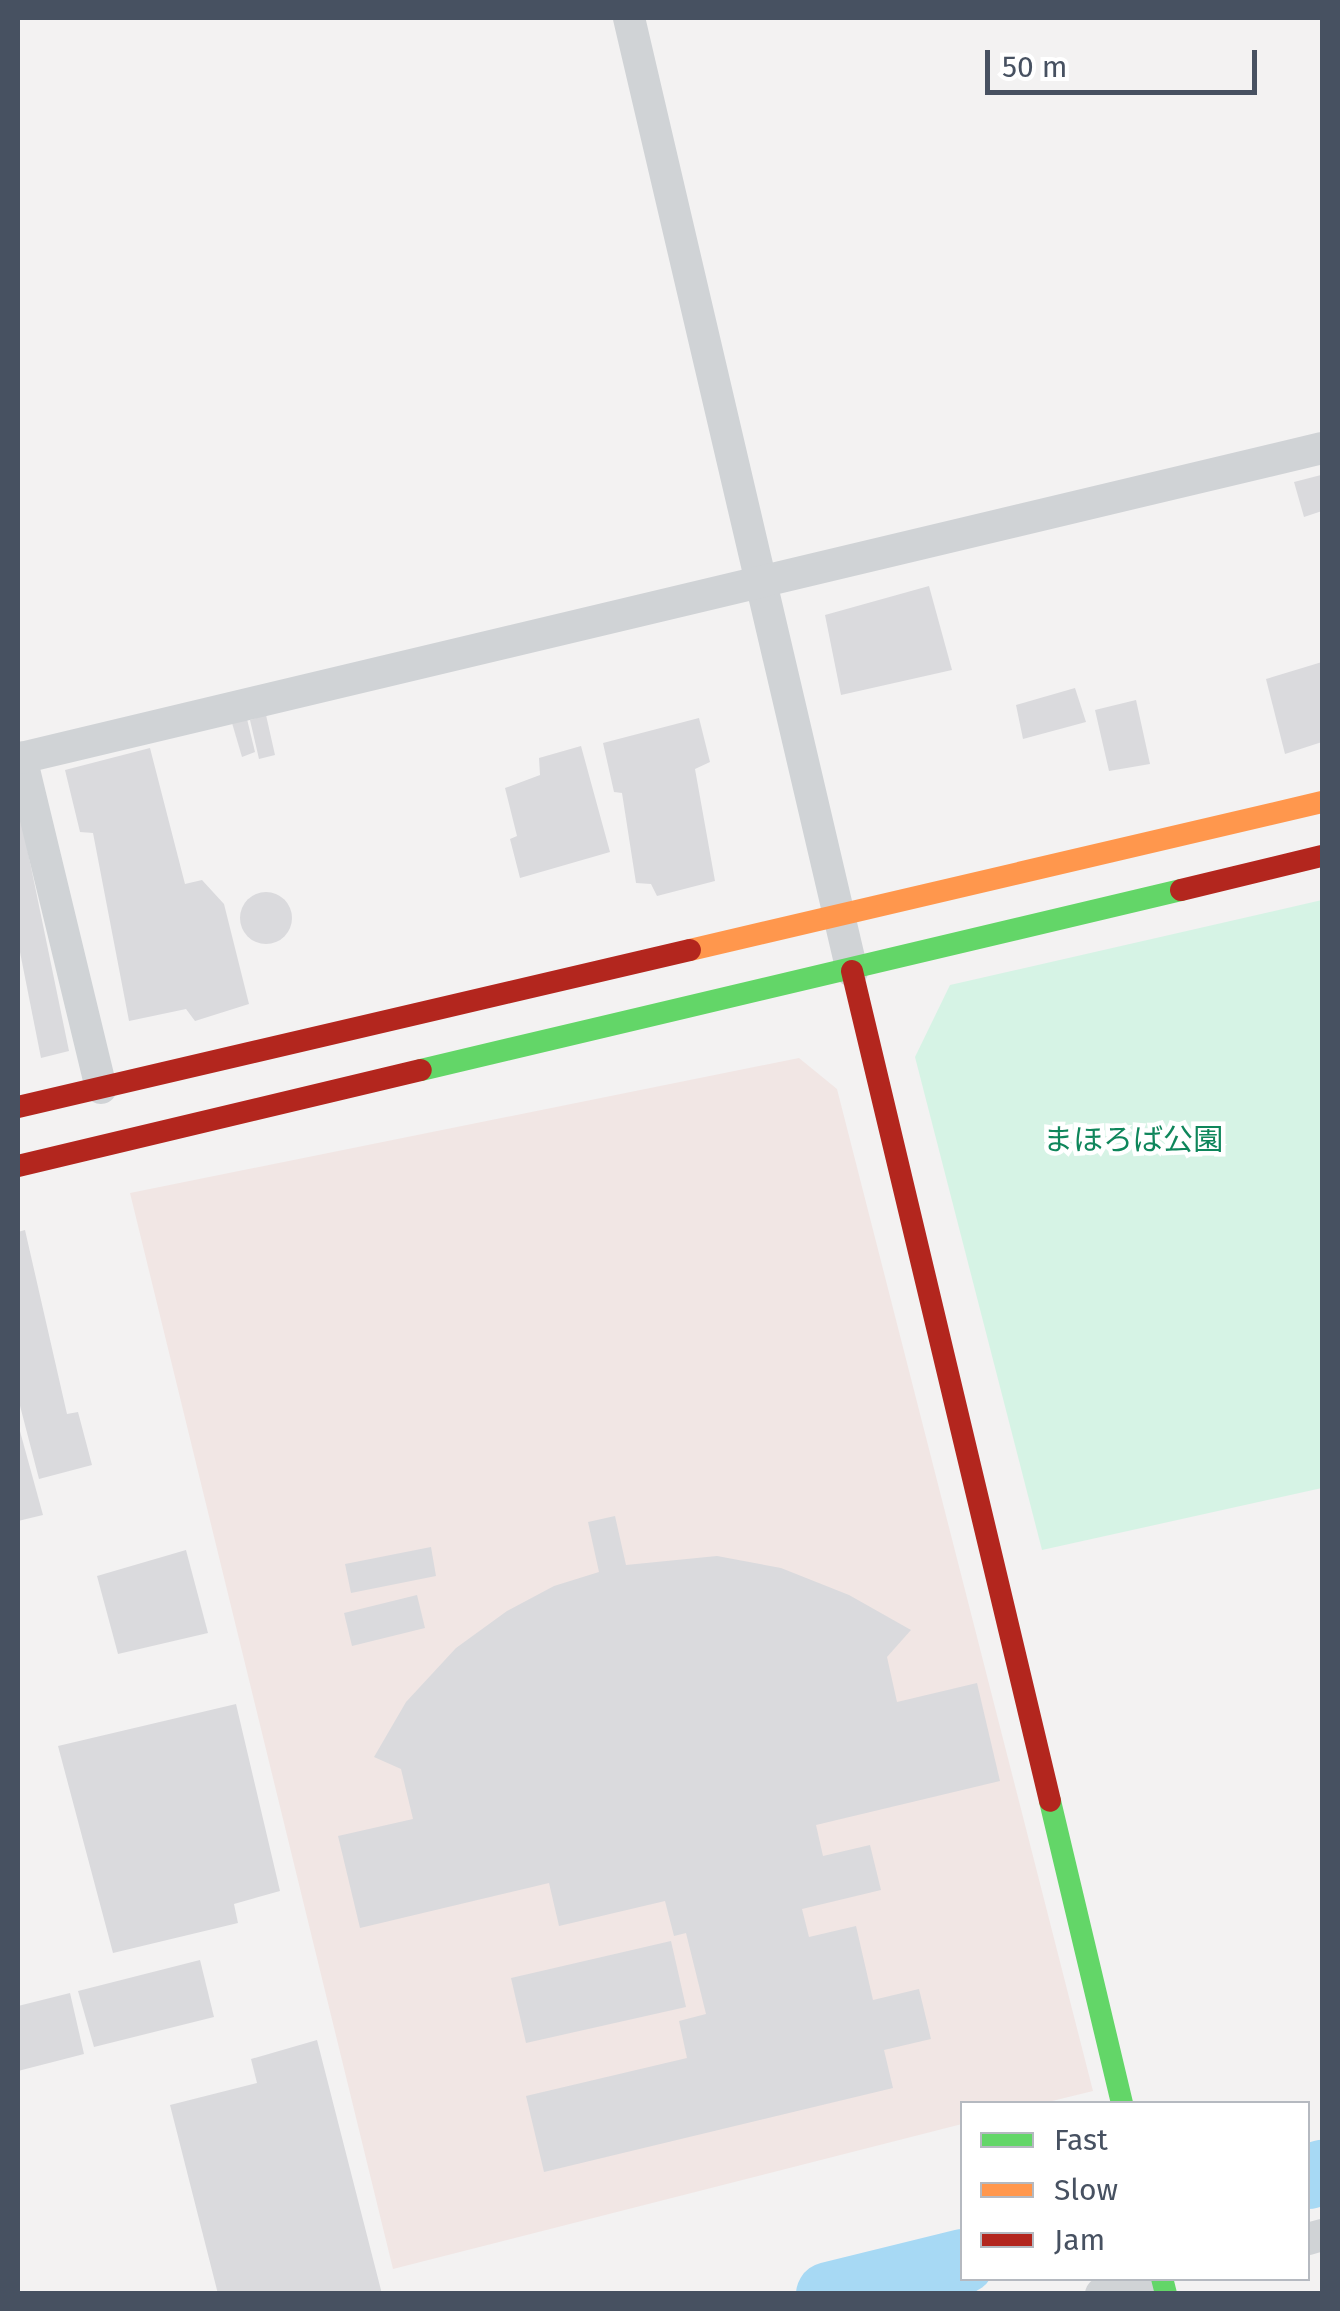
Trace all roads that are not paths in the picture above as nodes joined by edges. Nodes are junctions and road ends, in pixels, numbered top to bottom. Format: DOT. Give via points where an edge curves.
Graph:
graph roads {
  1 [pos="630,18"];
  2 [pos="1322,448"];
  3 [pos="760,584"];
  4 [pos="1322,802"];
  5 [pos="1322,856"];
  6 [pos="840,918"];
  7 [pos="852,971"];
  8 [pos="101,1088"];
  9 [pos="18,1107"];
  10 [pos="18,1166"];
  11 [pos="1121,2101"];
  12 [pos="1149,2281"];
  13 [pos="1101,2294"];
  1 -- 3 [label="street"];
  2 -- 3 [label="street"];
  3 -- 6 [label="street"];
  3 -- 8 [label="street" via="21,758"];
  4 -- 6 [label="street"];
  5 -- 7 [label="street"];
  6 -- 7 [label="street"];
  6 -- 8 [label="street"];
  7 -- 10 [label="street"];
  7 -- 11 [label="street"];
  8 -- 9 [label="street"];
  12 -- 13 [label="street"];
}
